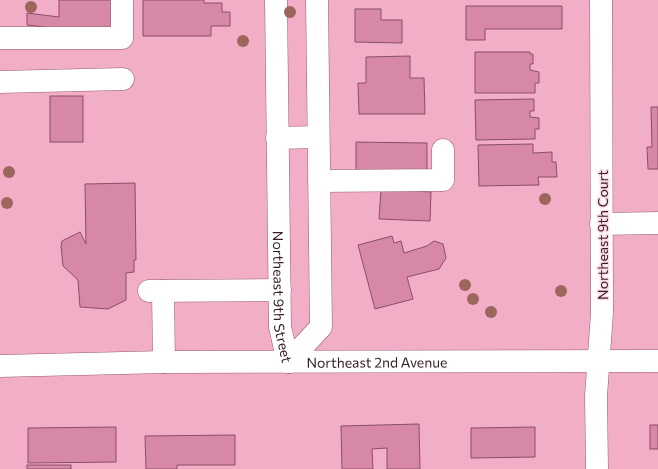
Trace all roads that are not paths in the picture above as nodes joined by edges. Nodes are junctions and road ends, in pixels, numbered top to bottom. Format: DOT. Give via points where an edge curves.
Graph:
graph roads {
  1 [pos="122,0"];
  2 [pos="276,0"];
  3 [pos="317,0"];
  4 [pos="601,0"];
  5 [pos="0,38"];
  6 [pos="123,78"];
  7 [pos="0,82"];
  8 [pos="318,137"];
  9 [pos="277,138"];
  10 [pos="443,150"];
  11 [pos="319,181"];
  12 [pos="658,223"];
  13 [pos="601,224"];
  14 [pos="280,290"];
  15 [pos="598,361"];
  16 [pos="658,361"];
  17 [pos="164,362"];
  18 [pos="288,362"];
  19 [pos="0,366"];
  20 [pos="597,469"];
  1 -- 5 [label="street" via="122,38"];
  2 -- 9 [label="street, Northeast 9th Street"];
  3 -- 8 [label="street, Northeast 9th Street"];
  4 -- 13 [label="street, Northeast 9th Court"];
  6 -- 7 [label="street"];
  8 -- 9 [label="street"];
  8 -- 11 [label="street, Northeast 9th Street"];
  9 -- 14 [label="street, Northeast 9th Street"];
  10 -- 11 [label="street" via="443,180"];
  11 -- 18 [label="street, Northeast 9th Street" via="321,327"];
  12 -- 13 [label="street"];
  13 -- 15 [label="street, Northeast 9th Court" via="602,313"];
  14 -- 17 [label="street" via="156,291"];
  14 -- 18 [label="street, Northeast 9th Street" via="280,327"];
  15 -- 16 [label="street, Northeast 2nd Avenue"];
  15 -- 18 [label="street, Northeast 2nd Avenue"];
  15 -- 20 [label="street, Northeast 9th Court"];
  17 -- 18 [label="street, Northeast 2nd Avenue"];
  17 -- 19 [label="street, Northeast 2nd Avenue"];
}
